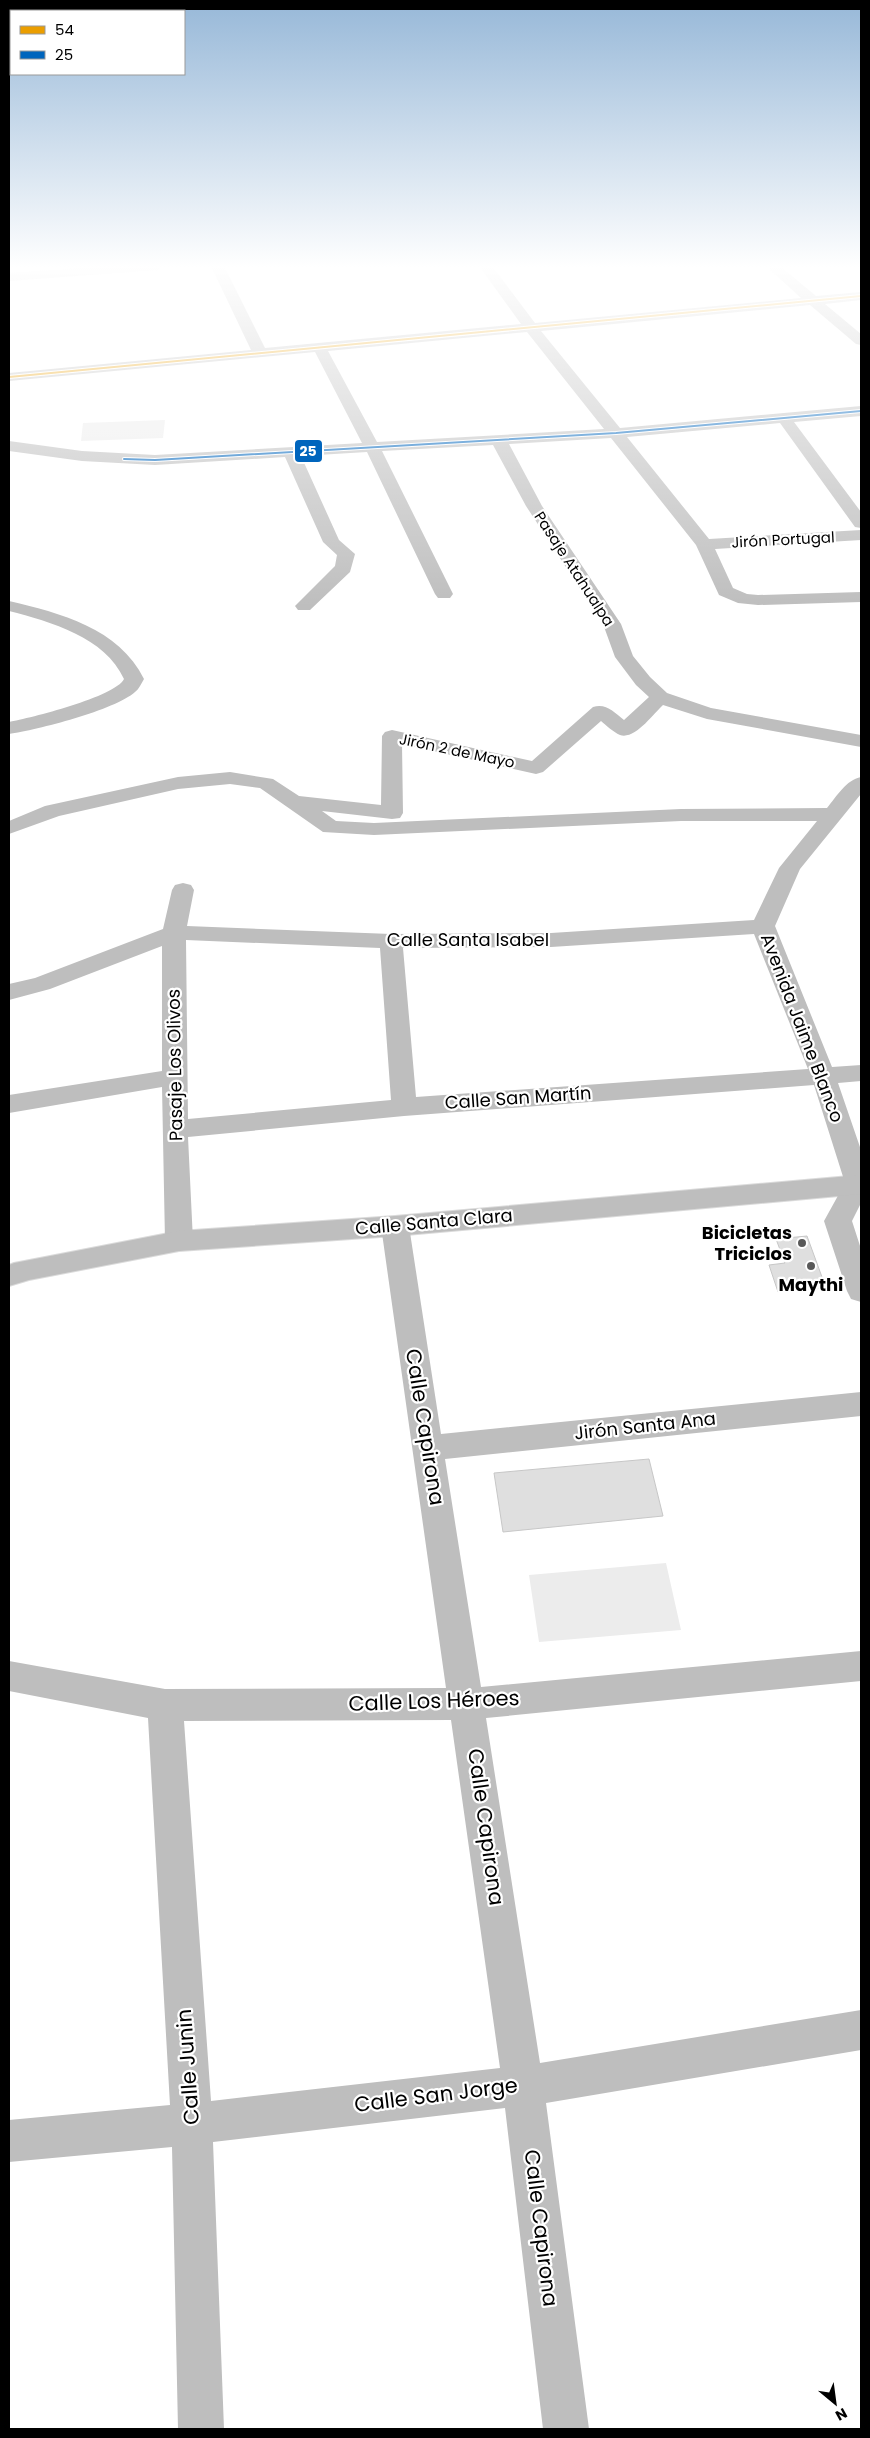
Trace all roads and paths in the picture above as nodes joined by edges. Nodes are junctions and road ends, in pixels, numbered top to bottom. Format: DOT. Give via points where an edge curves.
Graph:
graph roads {
  1 [pos="337,380"];
  2 [pos="573,380"];
  3 [pos="861,411"];
  4 [pos="784,418"];
  5 [pos="616,433"];
  6 [pos="498,439"];
  7 [pos="9,446"];
  8 [pos="372,446"];
  9 [pos="291,452"];
  10 [pos="861,523"];
  11 [pos="861,536"];
  12 [pos="704,544"];
  13 [pos="444,594"];
  14 [pos="861,597"];
  15 [pos="9,606"];
  16 [pos="304,606"];
  17 [pos="660,697"];
  18 [pos="9,728"];
  19 [pos="861,741"];
  20 [pos="860,786"];
  21 [pos="290,801"];
  22 [pos="832,814"];
  23 [pos="9,828"];
  24 [pos="183,890"];
  25 [pos="763,926"];
  26 [pos="174,933"];
  27 [pos="391,941"];
  28 [pos="9,992"];
  29 [pos="861,1073"];
  30 [pos="823,1075"];
  31 [pos="174,1077"];
  32 [pos="9,1104"];
  33 [pos="404,1107"];
  34 [pos="175,1128"];
  35 [pos="860,1185"];
  36 [pos="395,1226"];
  37 [pos="179,1241"];
  38 [pos="9,1276"];
  39 [pos="861,1292"];
  40 [pos="861,1404"];
  41 [pos="428,1448"];
  42 [pos="861,1666"];
  43 [pos="9,1676"];
  44 [pos="468,1704"];
  45 [pos="164,1705"];
  46 [pos="861,2030"];
  47 [pos="523,2086"];
  48 [pos="192,2124"];
  49 [pos="9,2141"];
  50 [pos="201,2429"];
  51 [pos="566,2429"];
  1 -- 8 [label="street"];
  2 -- 5 [label="street"];
  3 -- 4 [label="street"];
  4 -- 5 [label="street"];
  4 -- 10 [label="street"];
  5 -- 6 [label="street"];
  5 -- 12 [label="street"];
  6 -- 8 [label="street"];
  6 -- 17 [label="street, Pasaje Atahualpa" via="534,506 612,624 624,657"];
  7 -- 9 [label="street" via="59,456 96,459 155,460"];
  8 -- 9 [label="street"];
  8 -- 13 [label="street"];
  9 -- 16 [label="street" via="332,542 346,554 344,568"];
  11 -- 12 [label="street, Jirón Portugal"];
  12 -- 14 [label="street" via="725,591 744,598"];
  15 -- 18 [label="street" via="53,617 83,630 123,659 134,679 129,687 114,696 28,726"];
  17 -- 19 [label="street, Pasaje Atahualpa" via="707,713"];
  17 -- 21 [label="street, Jirón 2 de Mayo" via="625,730 600,711 536,768 392,736 392,813"];
  20 -- 22 [label="street, Avenida Jaime Blanco"];
  21 -- 22 [label="street" via="332,826 374,829 672,816"];
  21 -- 23 [label="street" via="266,783 221,779 178,783 52,811"];
  22 -- 25 [label="street, Avenida Jaime Blanco" via="790,868"];
  24 -- 26 [label="street, Pasaje Los Olivos"];
  25 -- 27 [label="street, Calle Santa Isabel" via="550,940"];
  25 -- 30 [label="street, Avenida Jaime Blanco"];
  26 -- 27 [label="street, Calle Santa Isabel"];
  26 -- 28 [label="street" via="42,984"];
  26 -- 31 [label="street, Pasaje Los Olivos"];
  27 -- 33 [label="street"];
  29 -- 30 [label="street, Calle San Martín"];
  30 -- 33 [label="street, Calle San Martín"];
  30 -- 35 [label="street, Avenida Jaime Blanco"];
  31 -- 32 [label="street"];
  31 -- 34 [label="street, Pasaje Los Olivos"];
  33 -- 34 [label="street, Calle San Martín"];
  34 -- 37 [label="street, Pasaje Los Olivos"];
  35 -- 36 [label="street, Calle Santa Clara"];
  35 -- 39 [label="street" via="838,1221"];
  36 -- 37 [label="street, Calle Santa Clara"];
  36 -- 41 [label="street, Calle Capirona"];
  37 -- 38 [label="street, Calle Santa Clara" via="24,1270"];
  40 -- 41 [label="street, Jirón Santa Ana"];
  41 -- 44 [label="street, Calle Capirona"];
  42 -- 44 [label="street, Calle Los Héroes"];
  43 -- 45 [label="street, Calle Los Héroes"];
  44 -- 45 [label="street, Calle Los Héroes"];
  44 -- 47 [label="street, Calle Capirona"];
  45 -- 48 [label="street, Calle Junin"];
  46 -- 47 [label="street, Calle San Jorge"];
  47 -- 48 [label="street, Calle San Jorge"];
  47 -- 51 [label="street, Calle Capirona"];
  48 -- 49 [label="street, Calle San Jorge"];
  48 -- 50 [label="street, Calle Junin"];
}
